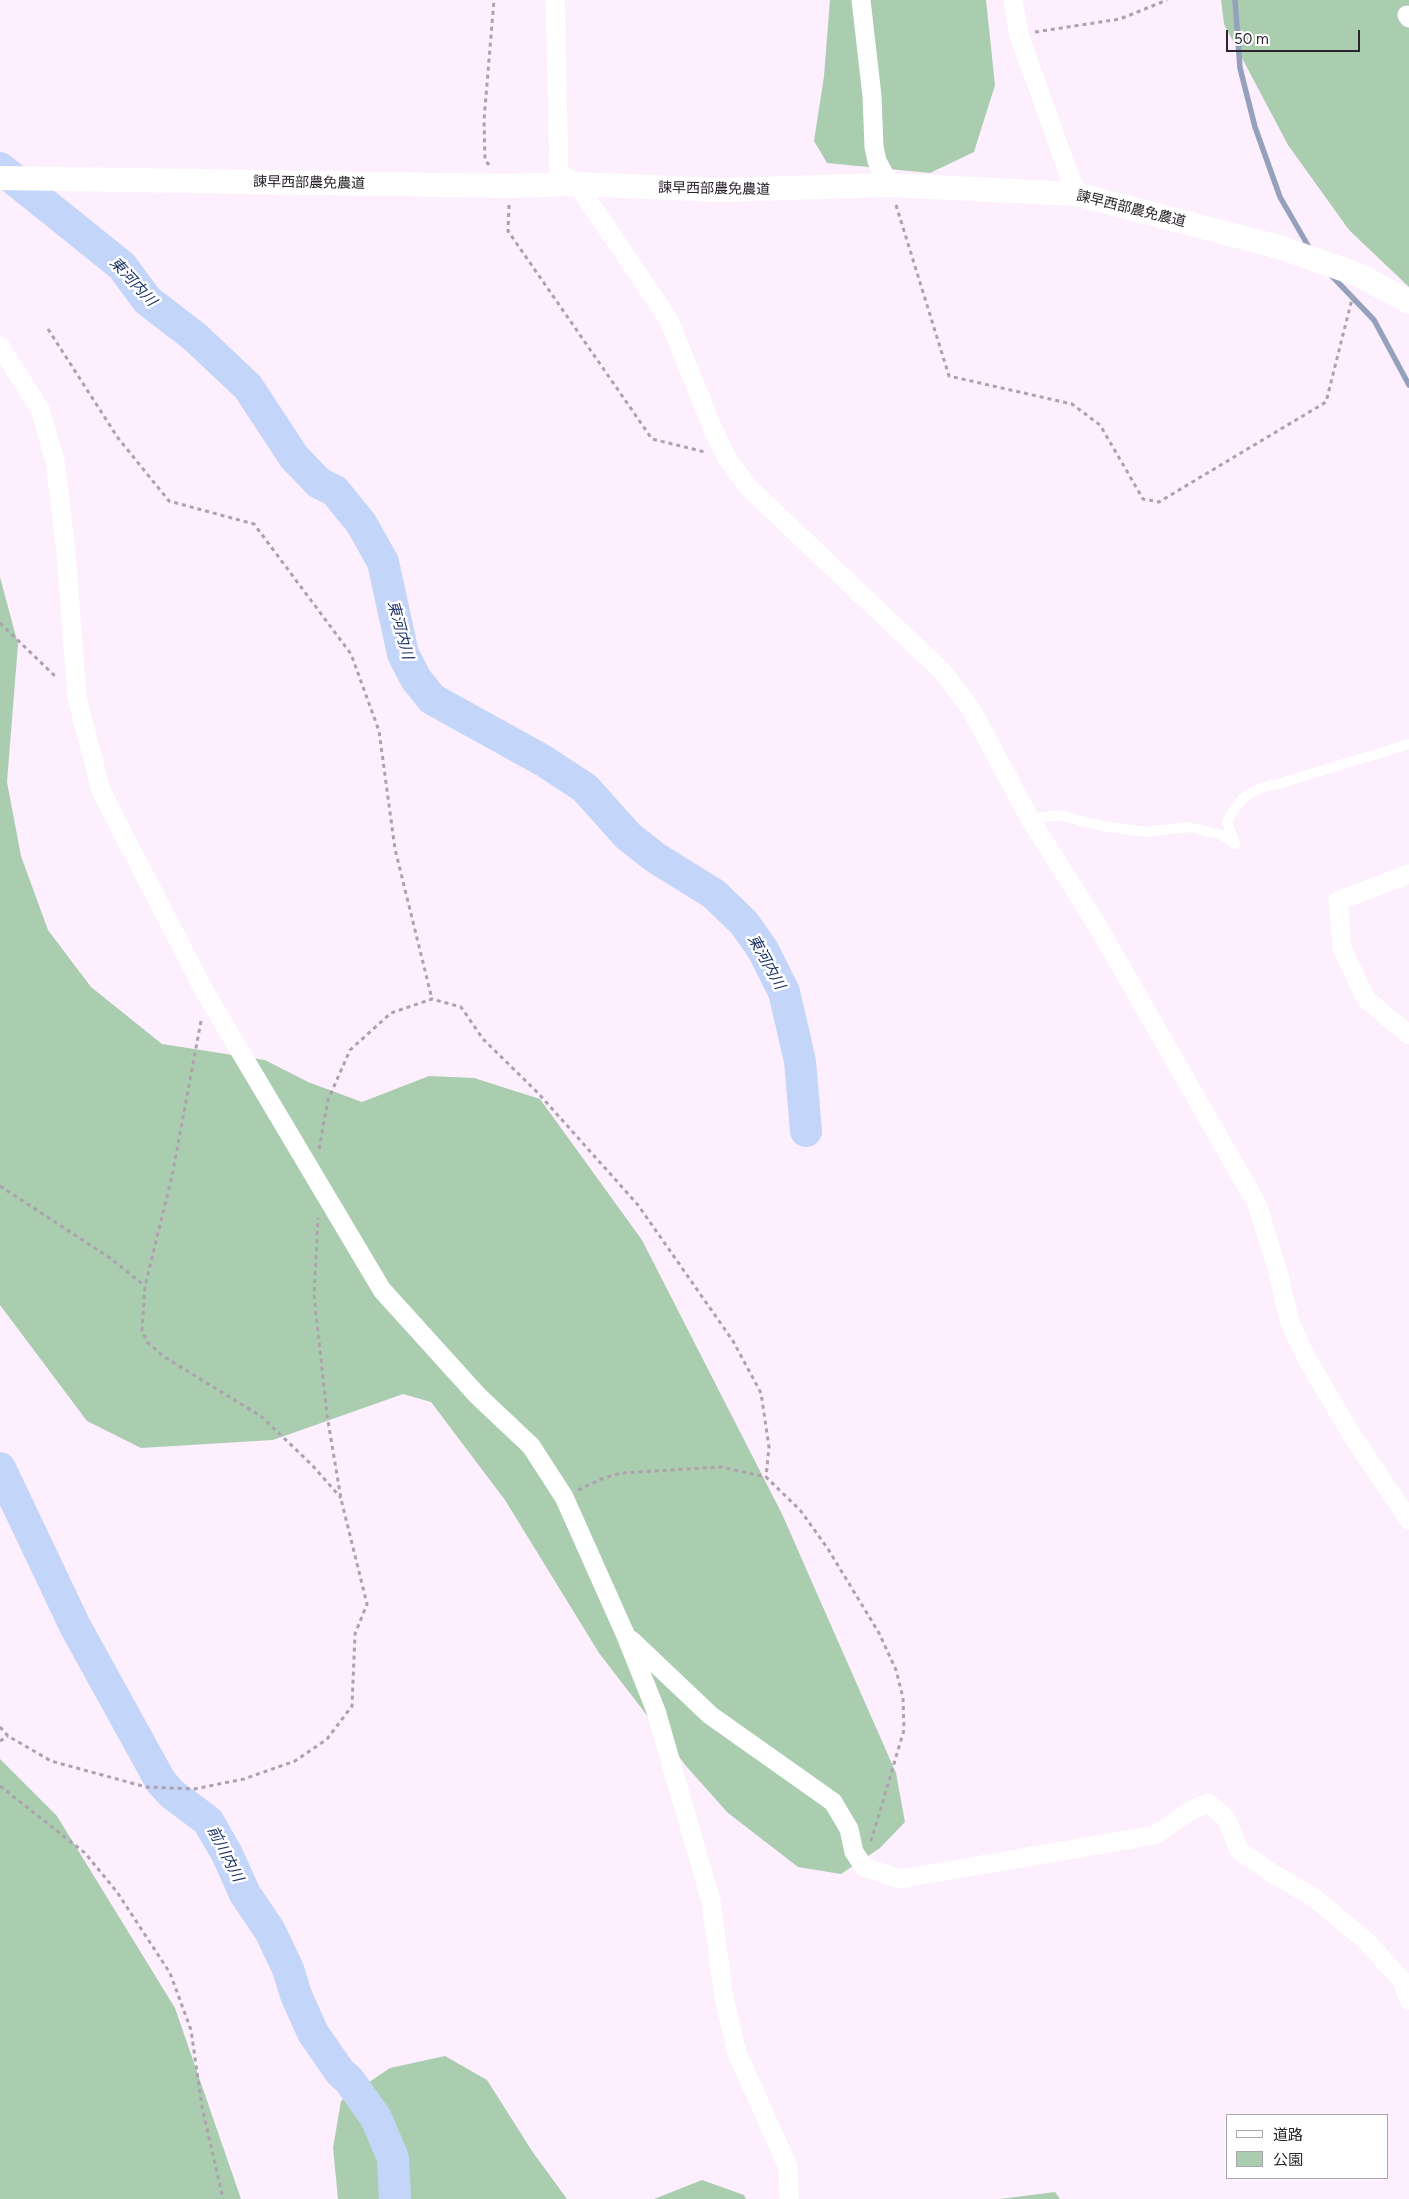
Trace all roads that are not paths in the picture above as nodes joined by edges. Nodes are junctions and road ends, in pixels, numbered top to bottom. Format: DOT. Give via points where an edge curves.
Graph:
graph roads {
  1 [pos="555,0"];
  2 [pos="861,0"];
  3 [pos="1013,0"];
  4 [pos="0,178"];
  5 [pos="577,184"];
  6 [pos="890,185"];
  7 [pos="1076,194"];
  8 [pos="1409,302"];
  9 [pos="0,346"];
  10 [pos="1409,744"];
  11 [pos="1030,819"];
  12 [pos="1409,874"];
  13 [pos="1409,1035"];
  14 [pos="1409,1520"];
  15 [pos="626,1636"];
  16 [pos="1409,2000"];
  17 [pos="789,2199"];
  1 -- 5 [label="street" via="559,173"];
  2 -- 6 [label="street" via="872,96 874,147 877,161"];
  3 -- 7 [label="street" via="1019,35"];
  4 -- 5 [label="street, 諫早西部農免農道" via="510,186"];
  5 -- 6 [label="street, 諫早西部農免農道" via="720,190"];
  5 -- 11 [label="street" via="670,320 727,458 747,486 943,672 971,709"];
  6 -- 7 [label="street, 諫早西部農免農道"];
  7 -- 8 [label="street, 諫早西部農免農道" via="1279,247 1358,275"];
  9 -- 15 [label="street" via="40,409 55,461 66,552 77,697 101,791 206,994 382,1290 478,1396 531,1446 564,1497"];
  10 -- 11 [label="lane" via="1257,788 1236,803 1227,822 1236,844 1222,835 1188,827 1145,832 1059,815"];
  11 -- 14 [label="street" via="1096,925 1257,1204 1290,1323 1307,1359 1353,1437"];
  12 -- 13 [label="street" via="1338,901 1342,948 1366,999"];
  15 -- 16 [label="street" via="710,1715 833,1802 849,1829 854,1852 864,1867 900,1879 1155,1835 1208,1803 1226,1818 1238,1850 1312,1896 1365,1940 1401,1979"];
  15 -- 17 [label="street" via="656,1711 711,1901 724,1998 737,2052 788,2167"];
}
